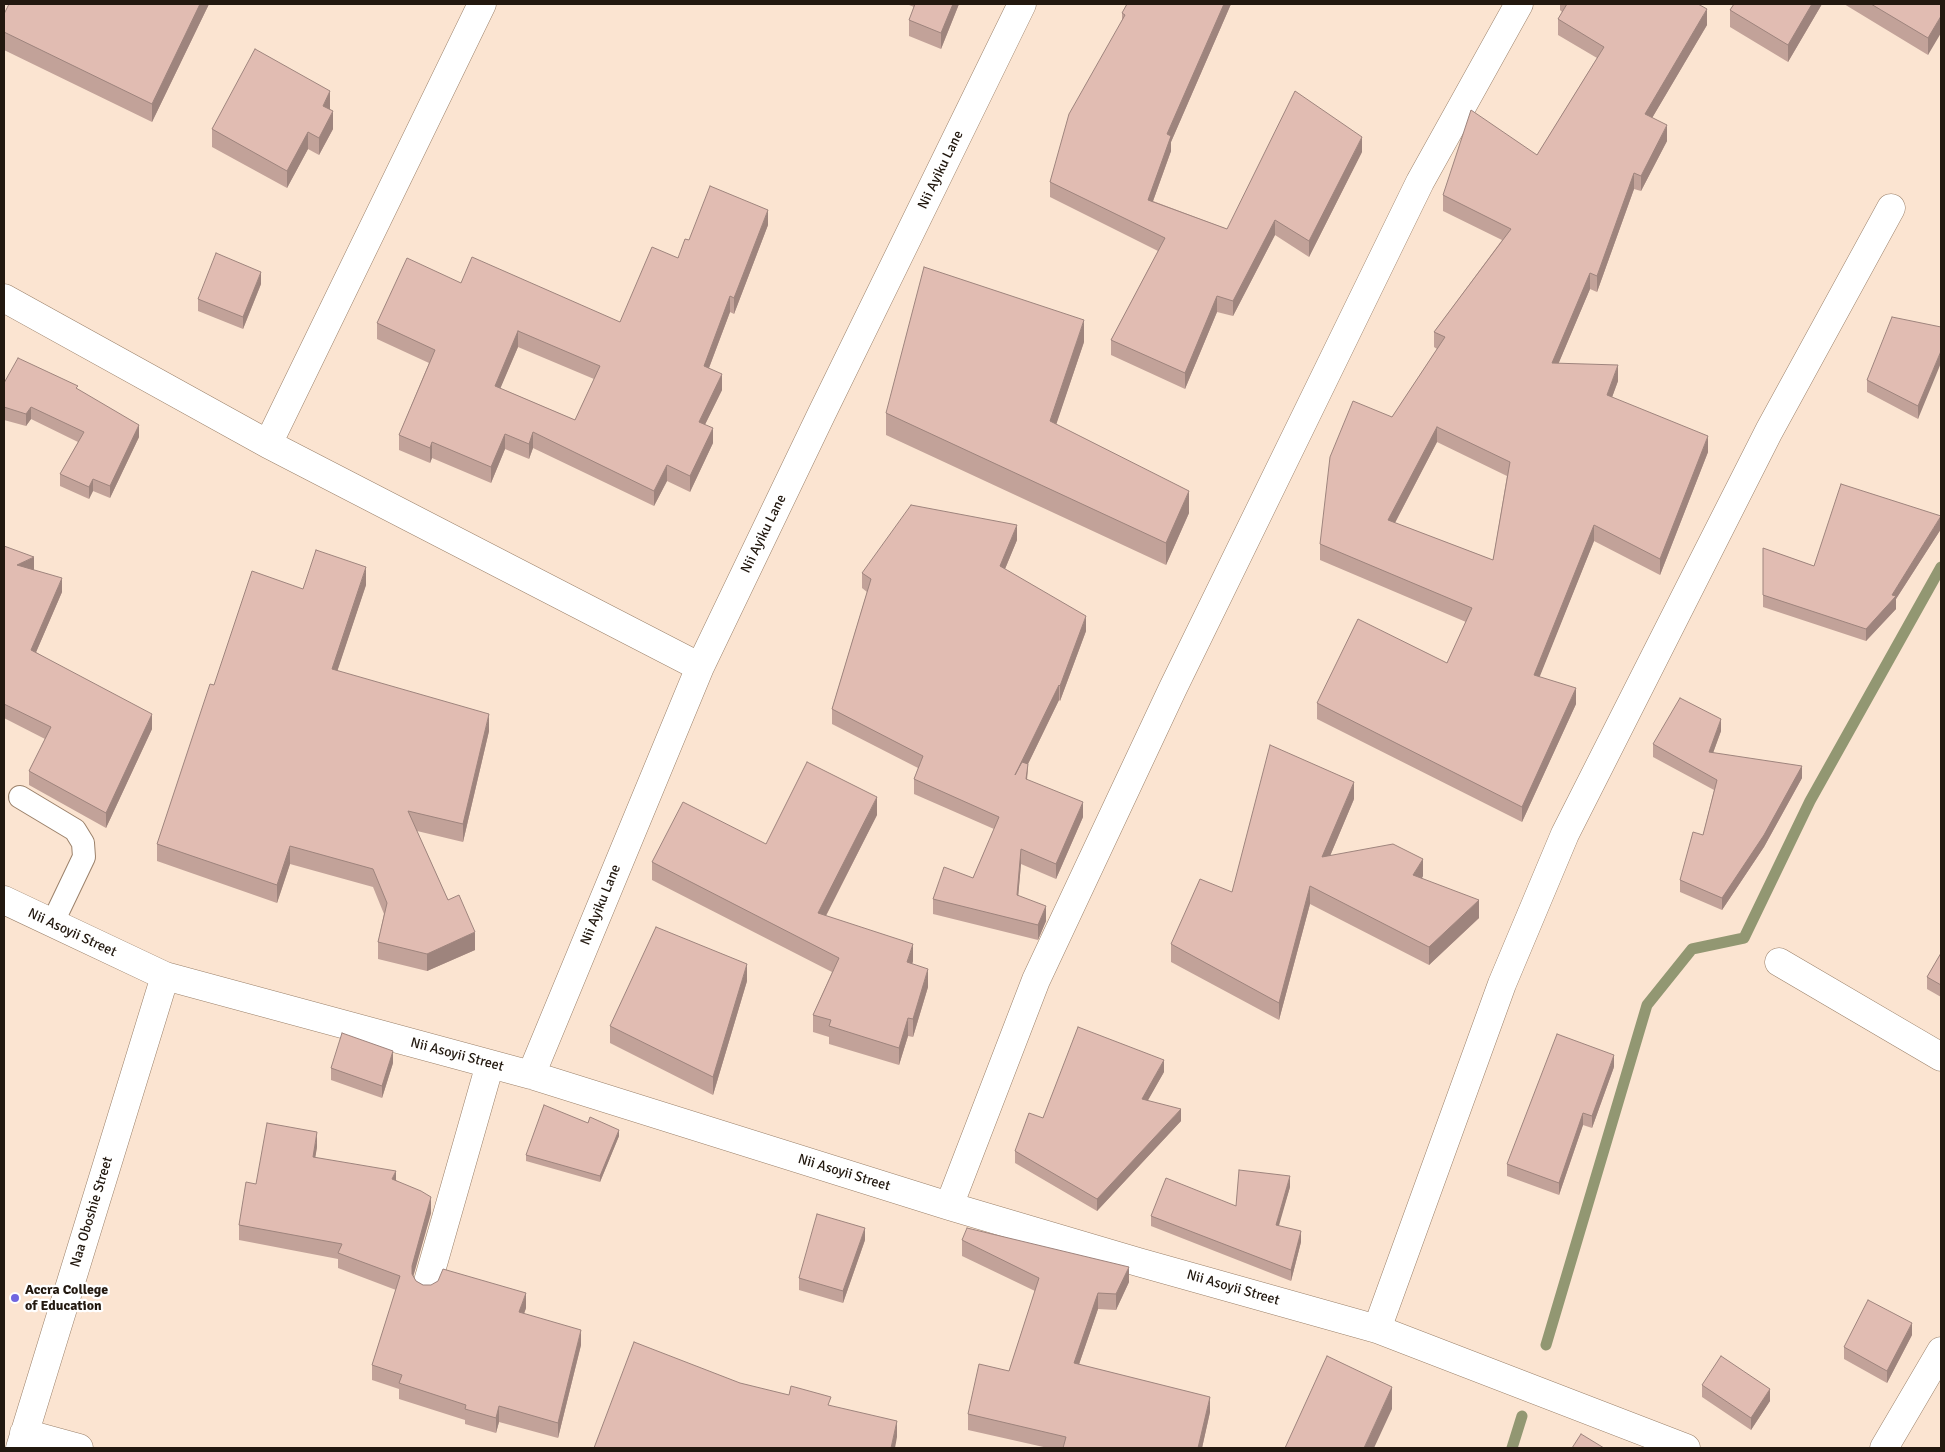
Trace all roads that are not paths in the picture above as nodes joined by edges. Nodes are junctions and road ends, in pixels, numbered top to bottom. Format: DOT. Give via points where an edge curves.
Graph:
graph roads {
  1 [pos="482,4"];
  2 [pos="1022,4"];
  3 [pos="1519,4"];
  4 [pos="1891,208"];
  5 [pos="4,298"];
  6 [pos="268,444"];
  7 [pos="700,667"];
  8 [pos="20,797"];
  9 [pos="4,900"];
  10 [pos="52,924"];
  11 [pos="1779,962"];
  12 [pos="165,976"];
  13 [pos="1941,1057"];
  14 [pos="490,1064"];
  15 [pos="531,1076"];
  16 [pos="949,1206"];
  17 [pos="427,1285"];
  18 [pos="1376,1329"];
  19 [pos="1941,1351"];
  20 [pos="22,1441"];
  21 [pos="79,1448"];
  22 [pos="1686,1448"];
  23 [pos="1884,1448"];
  1 -- 6 [label="street"];
  2 -- 7 [label="street, Nii Ayiku Lane"];
  3 -- 16 [label="street" via="1420,182 1165,706 1036,980"];
  4 -- 18 [label="street" via="1769,431 1565,834 1502,984"];
  5 -- 6 [label="street"];
  6 -- 7 [label="street"];
  7 -- 15 [label="street, Nii Ayiku Lane"];
  8 -- 10 [label="lane" via="75,830 83,843 84,857"];
  9 -- 10 [label="street, Nii Asoyii Street"];
  10 -- 12 [label="street, Nii Asoyii Street"];
  11 -- 13 [label="street"];
  12 -- 14 [label="street, Nii Asoyii Street"];
  12 -- 20 [label="street, Naa Oboshie Street"];
  14 -- 15 [label="street, Nii Asoyii Street"];
  14 -- 17 [label="street"];
  15 -- 16 [label="street, Nii Asoyii Street"];
  16 -- 18 [label="street, Nii Asoyii Street"];
  18 -- 22 [label="street, Nii Asoyii Street"];
  19 -- 23 [label="street"];
  20 -- 21 [label="street"];
}
